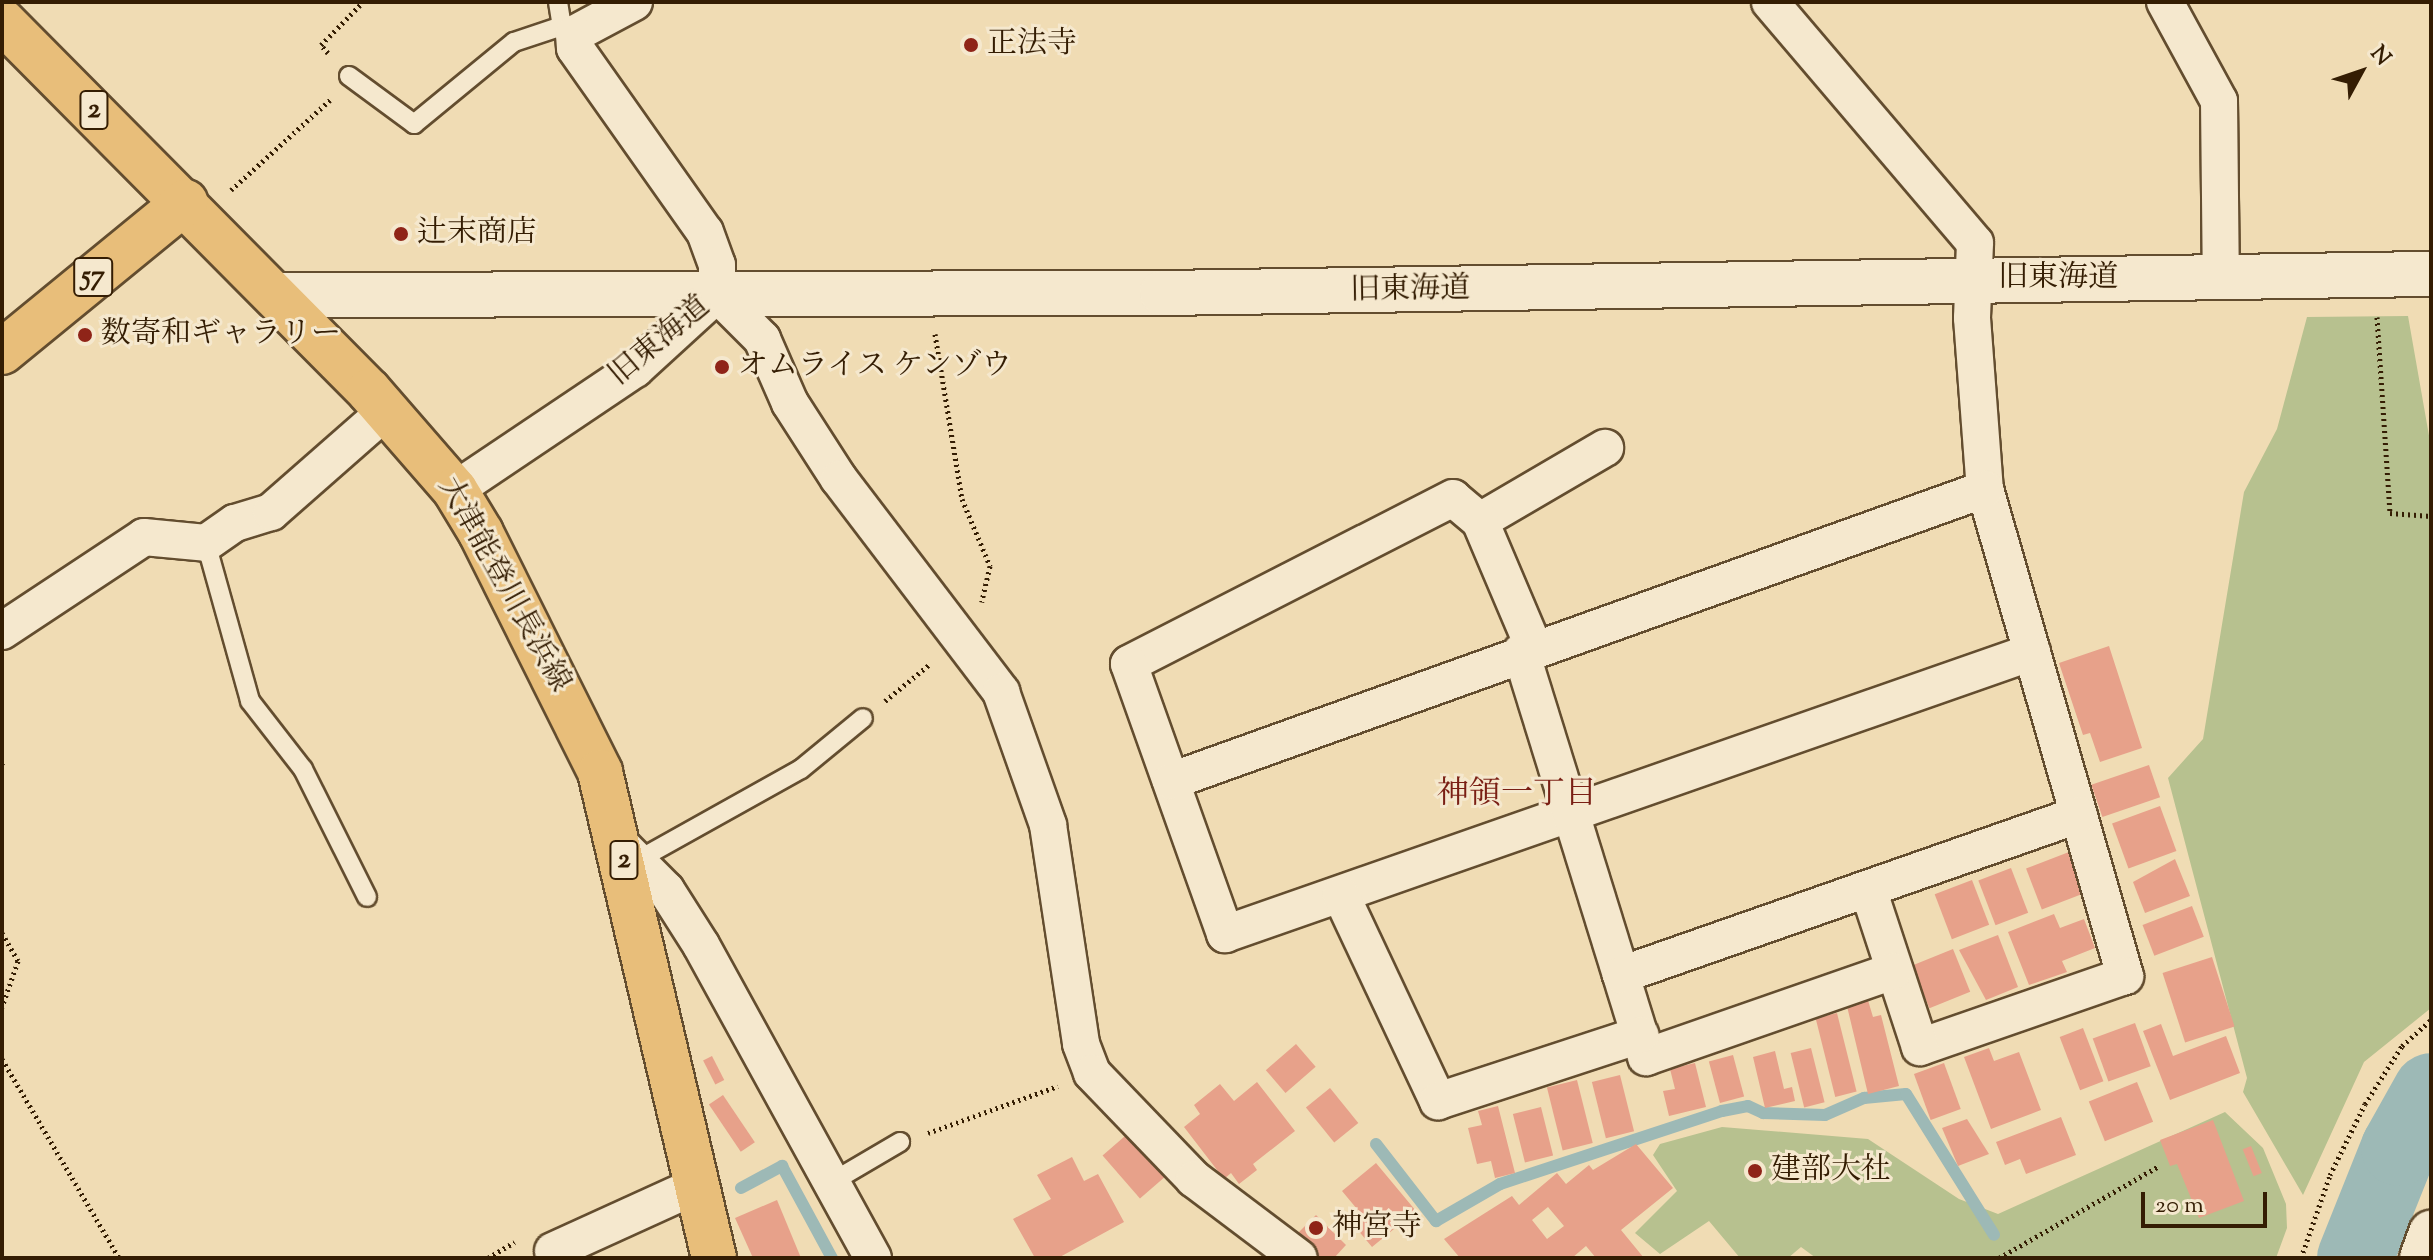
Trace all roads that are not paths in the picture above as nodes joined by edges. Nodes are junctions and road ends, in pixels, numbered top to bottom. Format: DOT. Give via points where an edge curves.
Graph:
graph roads {
  1 [pos="634,2"];
  2 [pos="1770,2"];
  3 [pos="2165,2"];
  4 [pos="2,21"];
  5 [pos="565,21"];
  6 [pos="349,76"];
  7 [pos="192,209"];
  8 [pos="2431,274"];
  9 [pos="2221,279"];
  10 [pos="1973,280"];
  11 [pos="717,294"];
  12 [pos="277,295"];
  13 [pos="2,352"];
  14 [pos="387,410"];
  15 [pos="1605,448"];
  16 [pos="1985,489"];
  17 [pos="455,490"];
  18 [pos="1480,521"];
  19 [pos="206,543"];
  20 [pos="2,631"];
  21 [pos="1528,650"];
  22 [pos="2032,652"];
  23 [pos="863,718"];
  24 [pos="1171,781"];
  25 [pos="2079,815"];
  26 [pos="1572,816"];
  27 [pos="629,852"];
  28 [pos="1868,889"];
  29 [pos="1341,895"];
  30 [pos="367,897"];
  31 [pos="1893,971"];
  32 [pos="1621,975"];
  33 [pos="1640,1035"];
  34 [pos="900,1142"];
  35 [pos="832,1182"];
  36 [pos="698,1185"];
  37 [pos="2431,1233"];
  38 [pos="553,1251"];
  39 [pos="714,1258"];
  40 [pos="873,1258"];
  41 [pos="1299,1258"];
  42 [pos="2422,1258"];
  1 -- 5 [label="street"];
  2 -- 10 [label="street" via="1975,243"];
  3 -- 9 [label="street" via="2219,101"];
  4 -- 7 [label="main road, 大津能登川長浜線 / 2"];
  5 -- 6 [label="lane" via="514,42 414,124"];
  5 -- 11 [label="street" via="575,48 705,232 717,265"];
  7 -- 12 [label="main road, 大津能登川長浜線 / 2"];
  7 -- 13 [label="main road, 57"];
  8 -- 9 [label="street, 旧東海道"];
  9 -- 10 [label="street, 旧東海道"];
  10 -- 11 [label="street, 旧東海道"];
  10 -- 16 [label="street"];
  11 -- 12 [label="street"];
  11 -- 17 [label="street, 旧東海道" via="635,369"];
  11 -- 41 [label="street" via="762,339 807,428 957,642 1001,692 1048,825 1081,1044 1092,1073 1194,1179"];
  12 -- 14 [label="main road, 大津能登川長浜線 / 2"];
  14 -- 17 [label="main road, 大津能登川長浜線 / 2"];
  14 -- 19 [label="street" via="271,512 235,523"];
  15 -- 18 [label="street"];
  16 -- 21 [label="street"];
  16 -- 22 [label="street"];
  17 -- 27 [label="main road, 大津能登川長浜線 / 2" via="577,719"];
  18 -- 21 [label="street"];
  18 -- 24 [label="street" via="1453,498 1129,664"];
  19 -- 20 [label="street" via="144,537"];
  19 -- 30 [label="lane" via="250,701 303,769"];
  21 -- 24 [label="street"];
  21 -- 26 [label="street"];
  22 -- 25 [label="street"];
  22 -- 26 [label="street"];
  23 -- 27 [label="lane" via="801,769"];
  24 -- 29 [label="street" via="1225,934"];
  25 -- 28 [label="street"];
  25 -- 31 [label="street" via="2125,976 1920,1047"];
  26 -- 29 [label="street"];
  26 -- 32 [label="street"];
  27 -- 35 [label="street" via="701,945"];
  27 -- 36 [label="main road, 大津能登川長浜線 / 2"];
  28 -- 31 [label="street"];
  28 -- 32 [label="street"];
  29 -- 33 [label="street" via="1438,1101"];
  31 -- 33 [label="street" via="1646,1057"];
  32 -- 33 [label="street"];
  34 -- 35 [label="lane"];
  35 -- 40 [label="street"];
  36 -- 38 [label="street"];
  36 -- 39 [label="main road, 大津能登川長浜線 / 2"];
  37 -- 42 [label="street"];
}
